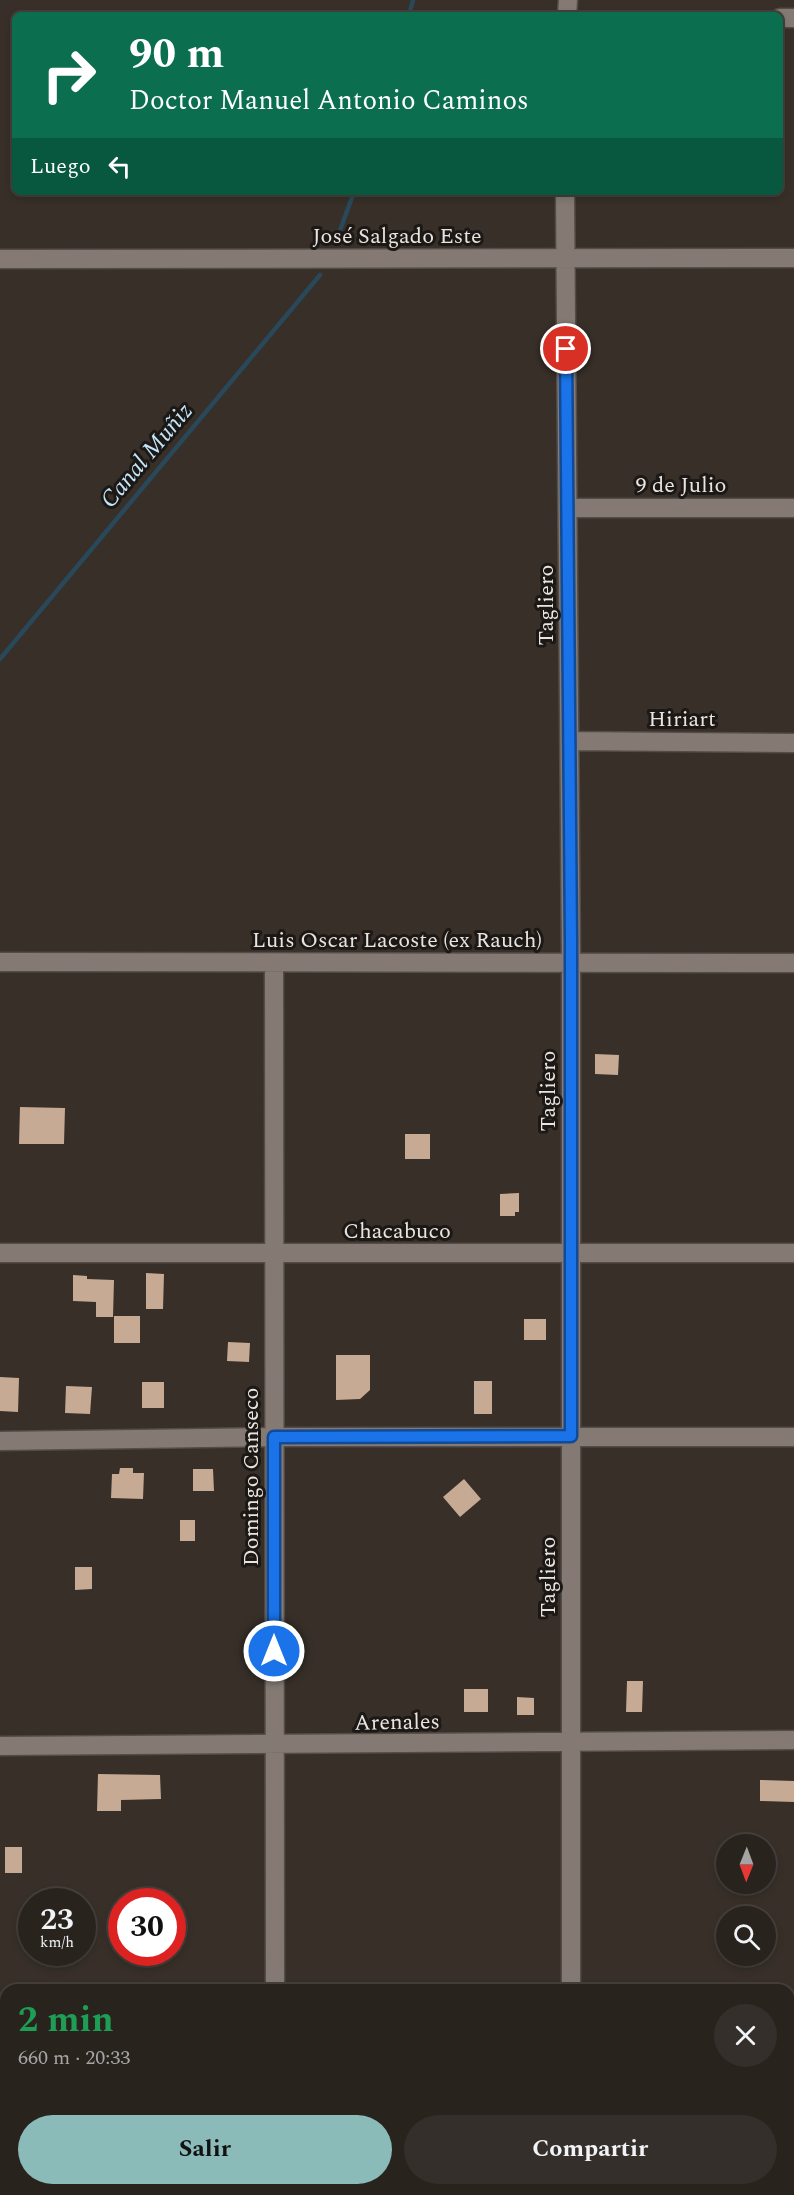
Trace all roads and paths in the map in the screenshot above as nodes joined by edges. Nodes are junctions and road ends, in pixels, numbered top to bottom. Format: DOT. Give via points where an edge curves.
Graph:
graph roads {
  1 [pos="565,195"];
  2 [pos="794,258"];
  3 [pos="0,259"];
  4 [pos="564,259"];
  5 [pos="568,508"];
  6 [pos="794,508"];
  7 [pos="570,741"];
  8 [pos="794,743"];
  9 [pos="0,962"];
  10 [pos="273,963"];
  11 [pos="794,963"];
  12 [pos="571,964"];
  13 [pos="0,1253"];
  14 [pos="571,1253"];
  15 [pos="794,1253"];
  16 [pos="274,1254"];
  17 [pos="571,1436"];
  18 [pos="274,1437"];
  19 [pos="794,1437"];
  20 [pos="0,1442"];
  21 [pos="794,1740"];
  22 [pos="571,1743"];
  23 [pos="0,1746"];
  24 [pos="274,1746"];
  25 [pos="275,1984"];
  26 [pos="571,1984"];
  1 -- 4 [label="street, Tagliero"];
  2 -- 4 [label="street, José Salgado Este"];
  3 -- 4 [label="street, José Salgado Este"];
  4 -- 5 [label="street, Tagliero"];
  5 -- 6 [label="street, 9 de Julio"];
  5 -- 7 [label="street, Tagliero"];
  7 -- 8 [label="street, Hiriart"];
  7 -- 12 [label="street, Tagliero"];
  9 -- 10 [label="street, Luis Oscar Lacoste (ex Rauch)"];
  10 -- 12 [label="street, Luis Oscar Lacoste (ex Rauch)"];
  10 -- 16 [label="street, Domingo Canseco"];
  11 -- 12 [label="street, Luis Oscar Lacoste (ex Rauch)"];
  12 -- 14 [label="street, Tagliero"];
  13 -- 16 [label="street, Chacabuco"];
  14 -- 15 [label="street, Chacabuco"];
  14 -- 16 [label="street, Chacabuco"];
  14 -- 17 [label="street, Tagliero"];
  16 -- 18 [label="street, Domingo Canseco"];
  17 -- 18 [label="street"];
  17 -- 19 [label="street"];
  17 -- 22 [label="street, Tagliero"];
  18 -- 20 [label="street"];
  18 -- 24 [label="street, Domingo Canseco"];
  21 -- 22 [label="street, Arenales"];
  22 -- 24 [label="street, Arenales"];
  22 -- 26 [label="street, Tagliero"];
  23 -- 24 [label="street, Arenales"];
  24 -- 25 [label="street, Domingo Canseco"];
}
